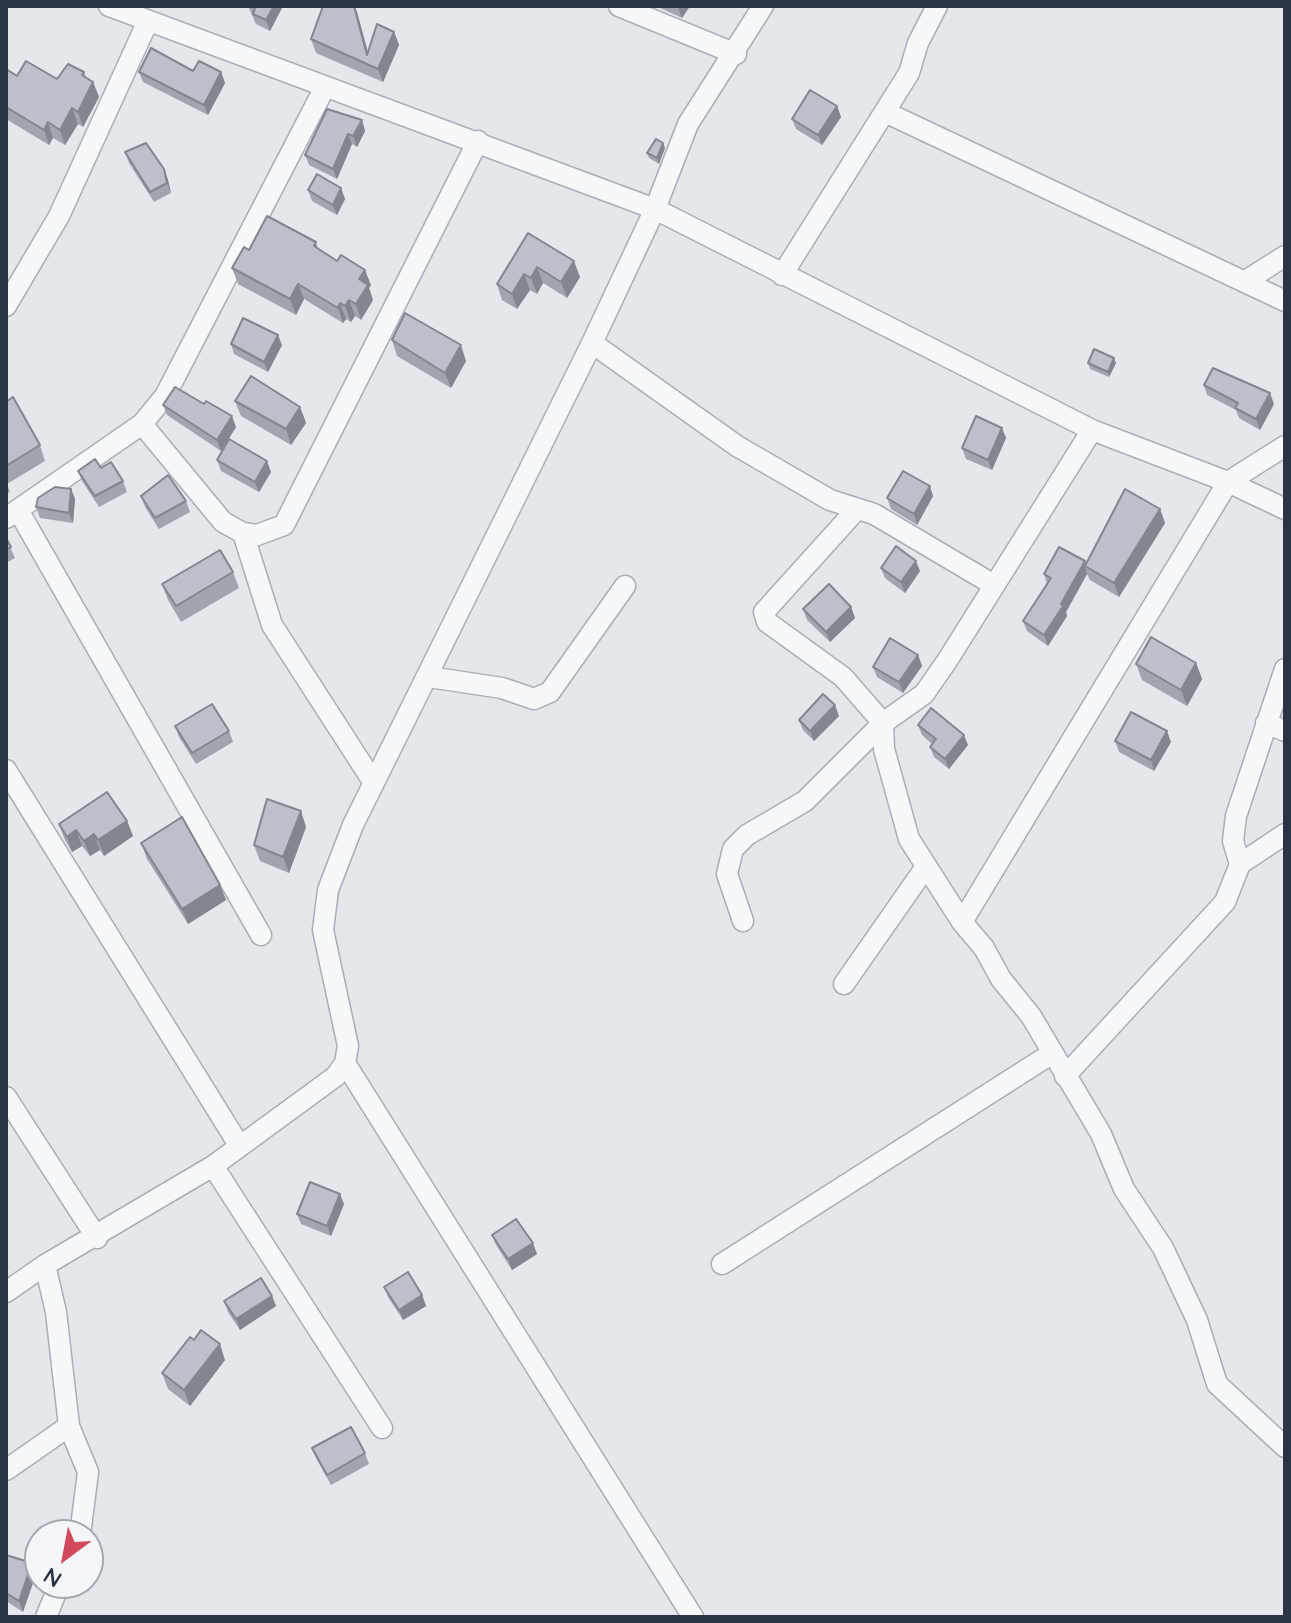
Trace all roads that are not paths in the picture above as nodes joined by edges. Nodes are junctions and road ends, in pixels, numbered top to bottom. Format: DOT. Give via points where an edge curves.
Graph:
graph roads {
  1 [pos="109,6"];
  2 [pos="619,6"];
  3 [pos="763,6"];
  4 [pos="937,6"];
  5 [pos="148,21"];
  6 [pos="736,54"];
  7 [pos="325,87"];
  8 [pos="885,112"];
  9 [pos="478,141"];
  10 [pos="655,209"];
  11 [pos="1285,256"];
  12 [pos="782,275"];
  13 [pos="1244,282"];
  14 [pos="1285,301"];
  15 [pos="6,306"];
  16 [pos="592,343"];
  17 [pos="142,424"];
  18 [pos="1092,430"];
  19 [pos="1285,446"];
  20 [pos="1228,482"];
  21 [pos="857,509"];
  22 [pos="1285,509"];
  23 [pos="12,514"];
  24 [pos="243,533"];
  25 [pos="994,585"];
  26 [pos="625,586"];
  27 [pos="1285,669"];
  28 [pos="429,677"];
  29 [pos="883,723"];
  30 [pos="1276,727"];
  31 [pos="6,770"];
  32 [pos="374,783"];
  33 [pos="1285,834"];
  34 [pos="1240,864"];
  35 [pos="925,868"];
  36 [pos="743,921"];
  37 [pos="962,922"];
  38 [pos="261,935"];
  39 [pos="844,984"];
  40 [pos="1051,1054"];
  41 [pos="345,1063"];
  42 [pos="1065,1076"];
  43 [pos="6,1097"];
  44 [pos="239,1145"];
  45 [pos="213,1166"];
  46 [pos="97,1238"];
  47 [pos="722,1264"];
  48 [pos="45,1265"];
  49 [pos="6,1292"];
  50 [pos="69,1426"];
  51 [pos="382,1428"];
  52 [pos="1285,1447"];
  53 [pos="6,1470"];
  54 [pos="82,1519"];
  55 [pos="693,1617"];
  1 -- 5 [label="street"];
  2 -- 6 [label="street"];
  3 -- 6 [label="street"];
  4 -- 8 [label="street" via="909,73"];
  5 -- 7 [label="street"];
  5 -- 15 [label="street" via="59,216"];
  6 -- 10 [label="street" via="688,124"];
  7 -- 9 [label="street"];
  7 -- 17 [label="street" via="165,396"];
  8 -- 12 [label="street"];
  8 -- 13 [label="street"];
  9 -- 10 [label="street"];
  9 -- 24 [label="street" via="284,525 257,535"];
  10 -- 12 [label="street"];
  10 -- 16 [label="street"];
  11 -- 13 [label="street"];
  12 -- 18 [label="street"];
  13 -- 14 [label="street"];
  16 -- 21 [label="street" via="737,446 830,500"];
  16 -- 28 [label="street"];
  17 -- 23 [label="street"];
  17 -- 24 [label="street" via="223,522"];
  18 -- 20 [label="street"];
  18 -- 25 [label="street"];
  19 -- 20 [label="street"];
  20 -- 22 [label="street"];
  20 -- 37 [label="street"];
  21 -- 25 [label="street"];
  21 -- 29 [label="street" via="764,612 767,622 843,677"];
  23 -- 38 [label="street"];
  24 -- 32 [label="street" via="272,625"];
  25 -- 29 [label="street" via="924,694"];
  26 -- 28 [label="street" via="550,692 534,699 502,688"];
  27 -- 30 [label="street"];
  28 -- 32 [label="street"];
  29 -- 35 [label="street" via="884,749 909,839"];
  29 -- 36 [label="street" via="805,801 733,849 727,874"];
  30 -- 34 [label="street" via="1236,816 1233,841"];
  31 -- 44 [label="street"];
  32 -- 41 [label="street" via="328,890 323,930 348,1046"];
  33 -- 34 [label="street"];
  34 -- 42 [label="street" via="1225,902"];
  35 -- 37 [label="street"];
  35 -- 39 [label="street"];
  37 -- 40 [label="street" via="1031,1016"];
  40 -- 42 [label="street"];
  40 -- 47 [label="street"];
  41 -- 44 [label="street" via="336,1076"];
  41 -- 55 [label="street"];
  42 -- 52 [label="street" via="1101,1134 1124,1189 1163,1248 1197,1320 1217,1384"];
  43 -- 46 [label="street"];
  44 -- 45 [label="street"];
  45 -- 46 [label="street"];
  45 -- 51 [label="street"];
  46 -- 48 [label="street"];
  48 -- 49 [label="street"];
  48 -- 50 [label="street"];
  50 -- 53 [label="street"];
  50 -- 54 [label="street" via="88,1472"];
}
